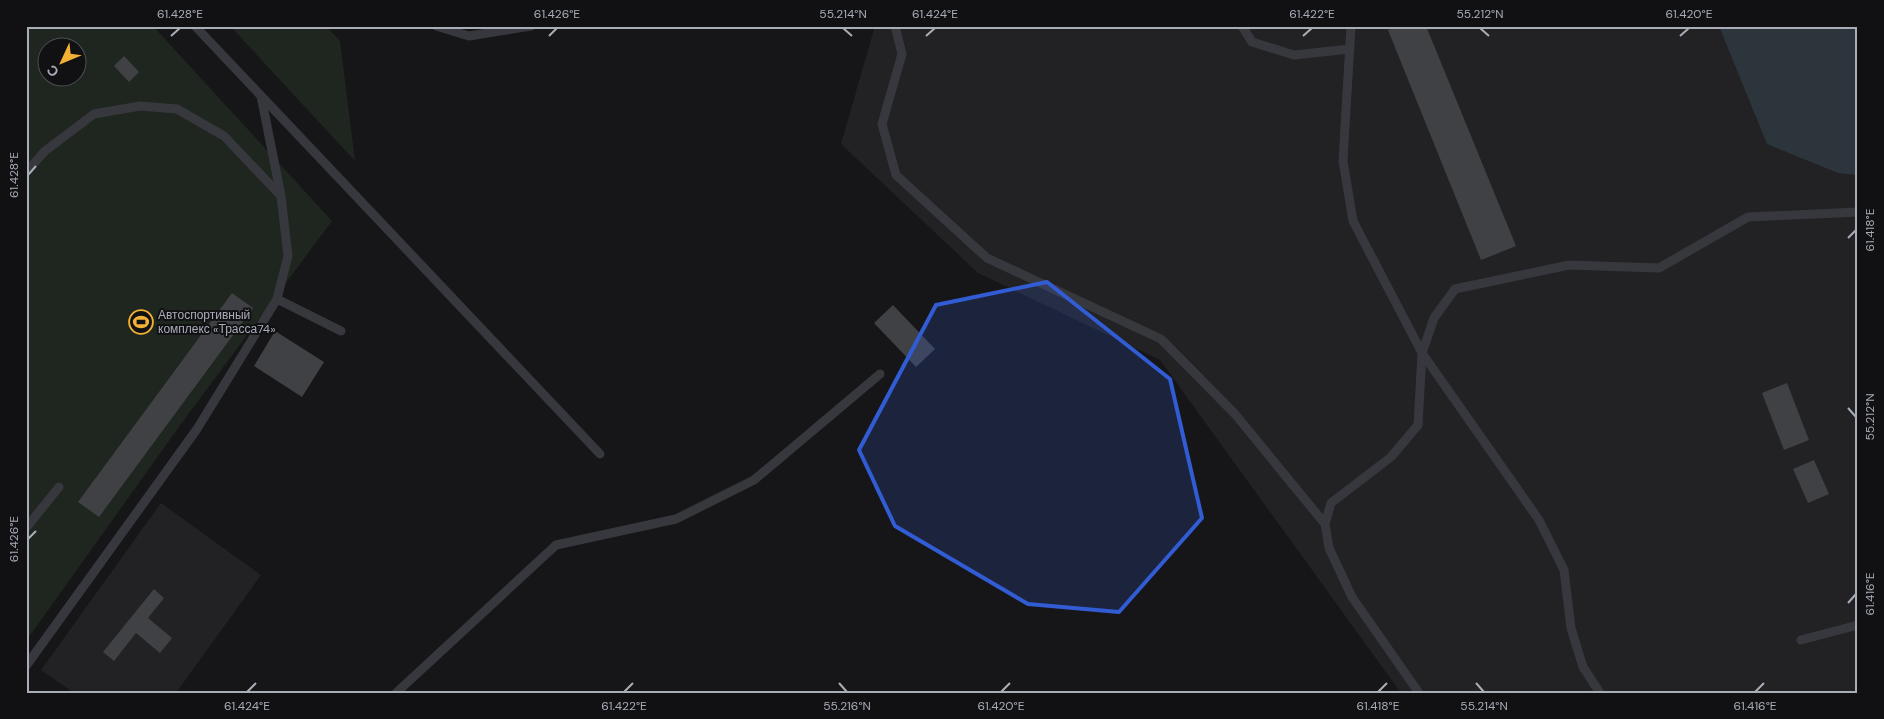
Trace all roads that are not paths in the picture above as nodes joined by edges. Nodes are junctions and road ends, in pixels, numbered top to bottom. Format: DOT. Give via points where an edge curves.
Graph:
graph roads {
  1 [pos="195,26"];
  2 [pos="436,26"];
  3 [pos="530,26"];
  4 [pos="895,26"];
  5 [pos="1242,26"];
  6 [pos="1351,26"];
  7 [pos="1350,49"];
  8 [pos="261,96"];
  9 [pos="26,172"];
  10 [pos="281,196"];
  11 [pos="1858,212"];
  12 [pos="277,299"];
  13 [pos="341,331"];
  14 [pos="1422,353"];
  15 [pos="880,374"];
  16 [pos="600,454"];
  17 [pos="59,487"];
  18 [pos="1325,524"];
  19 [pos="26,528"];
  20 [pos="1858,625"];
  21 [pos="1801,640"];
  22 [pos="26,666"];
  23 [pos="396,693"];
  24 [pos="1419,693"];
  25 [pos="1600,693"];
  1 -- 8 [label="lane"];
  2 -- 3 [label="lane" via="469,36"];
  4 -- 18 [label="lane" via="902,54 882,124 896,175 987,258 1161,340 1236,414"];
  5 -- 7 [label="lane" via="1252,42 1294,55"];
  6 -- 7 [label="lane"];
  7 -- 14 [label="lane" via="1343,161 1353,221"];
  8 -- 10 [label="lane"];
  8 -- 16 [label="lane"];
  9 -- 10 [label="lane" via="45,151 94,114 140,106 177,109 224,136"];
  10 -- 12 [label="lane" via="288,256"];
  11 -- 14 [label="lane" via="1748,216 1659,268 1569,265 1455,289 1434,318"];
  12 -- 13 [label="lane"];
  12 -- 22 [label="lane" via="197,429"];
  14 -- 18 [label="lane" via="1418,425 1391,457 1331,503"];
  14 -- 25 [label="lane" via="1539,520 1564,570 1571,628 1583,667"];
  15 -- 23 [label="lane" via="754,480 676,519 556,545"];
  17 -- 19 [label="lane"];
  18 -- 24 [label="lane" via="1329,548 1352,597"];
  20 -- 21 [label="lane"];
}
